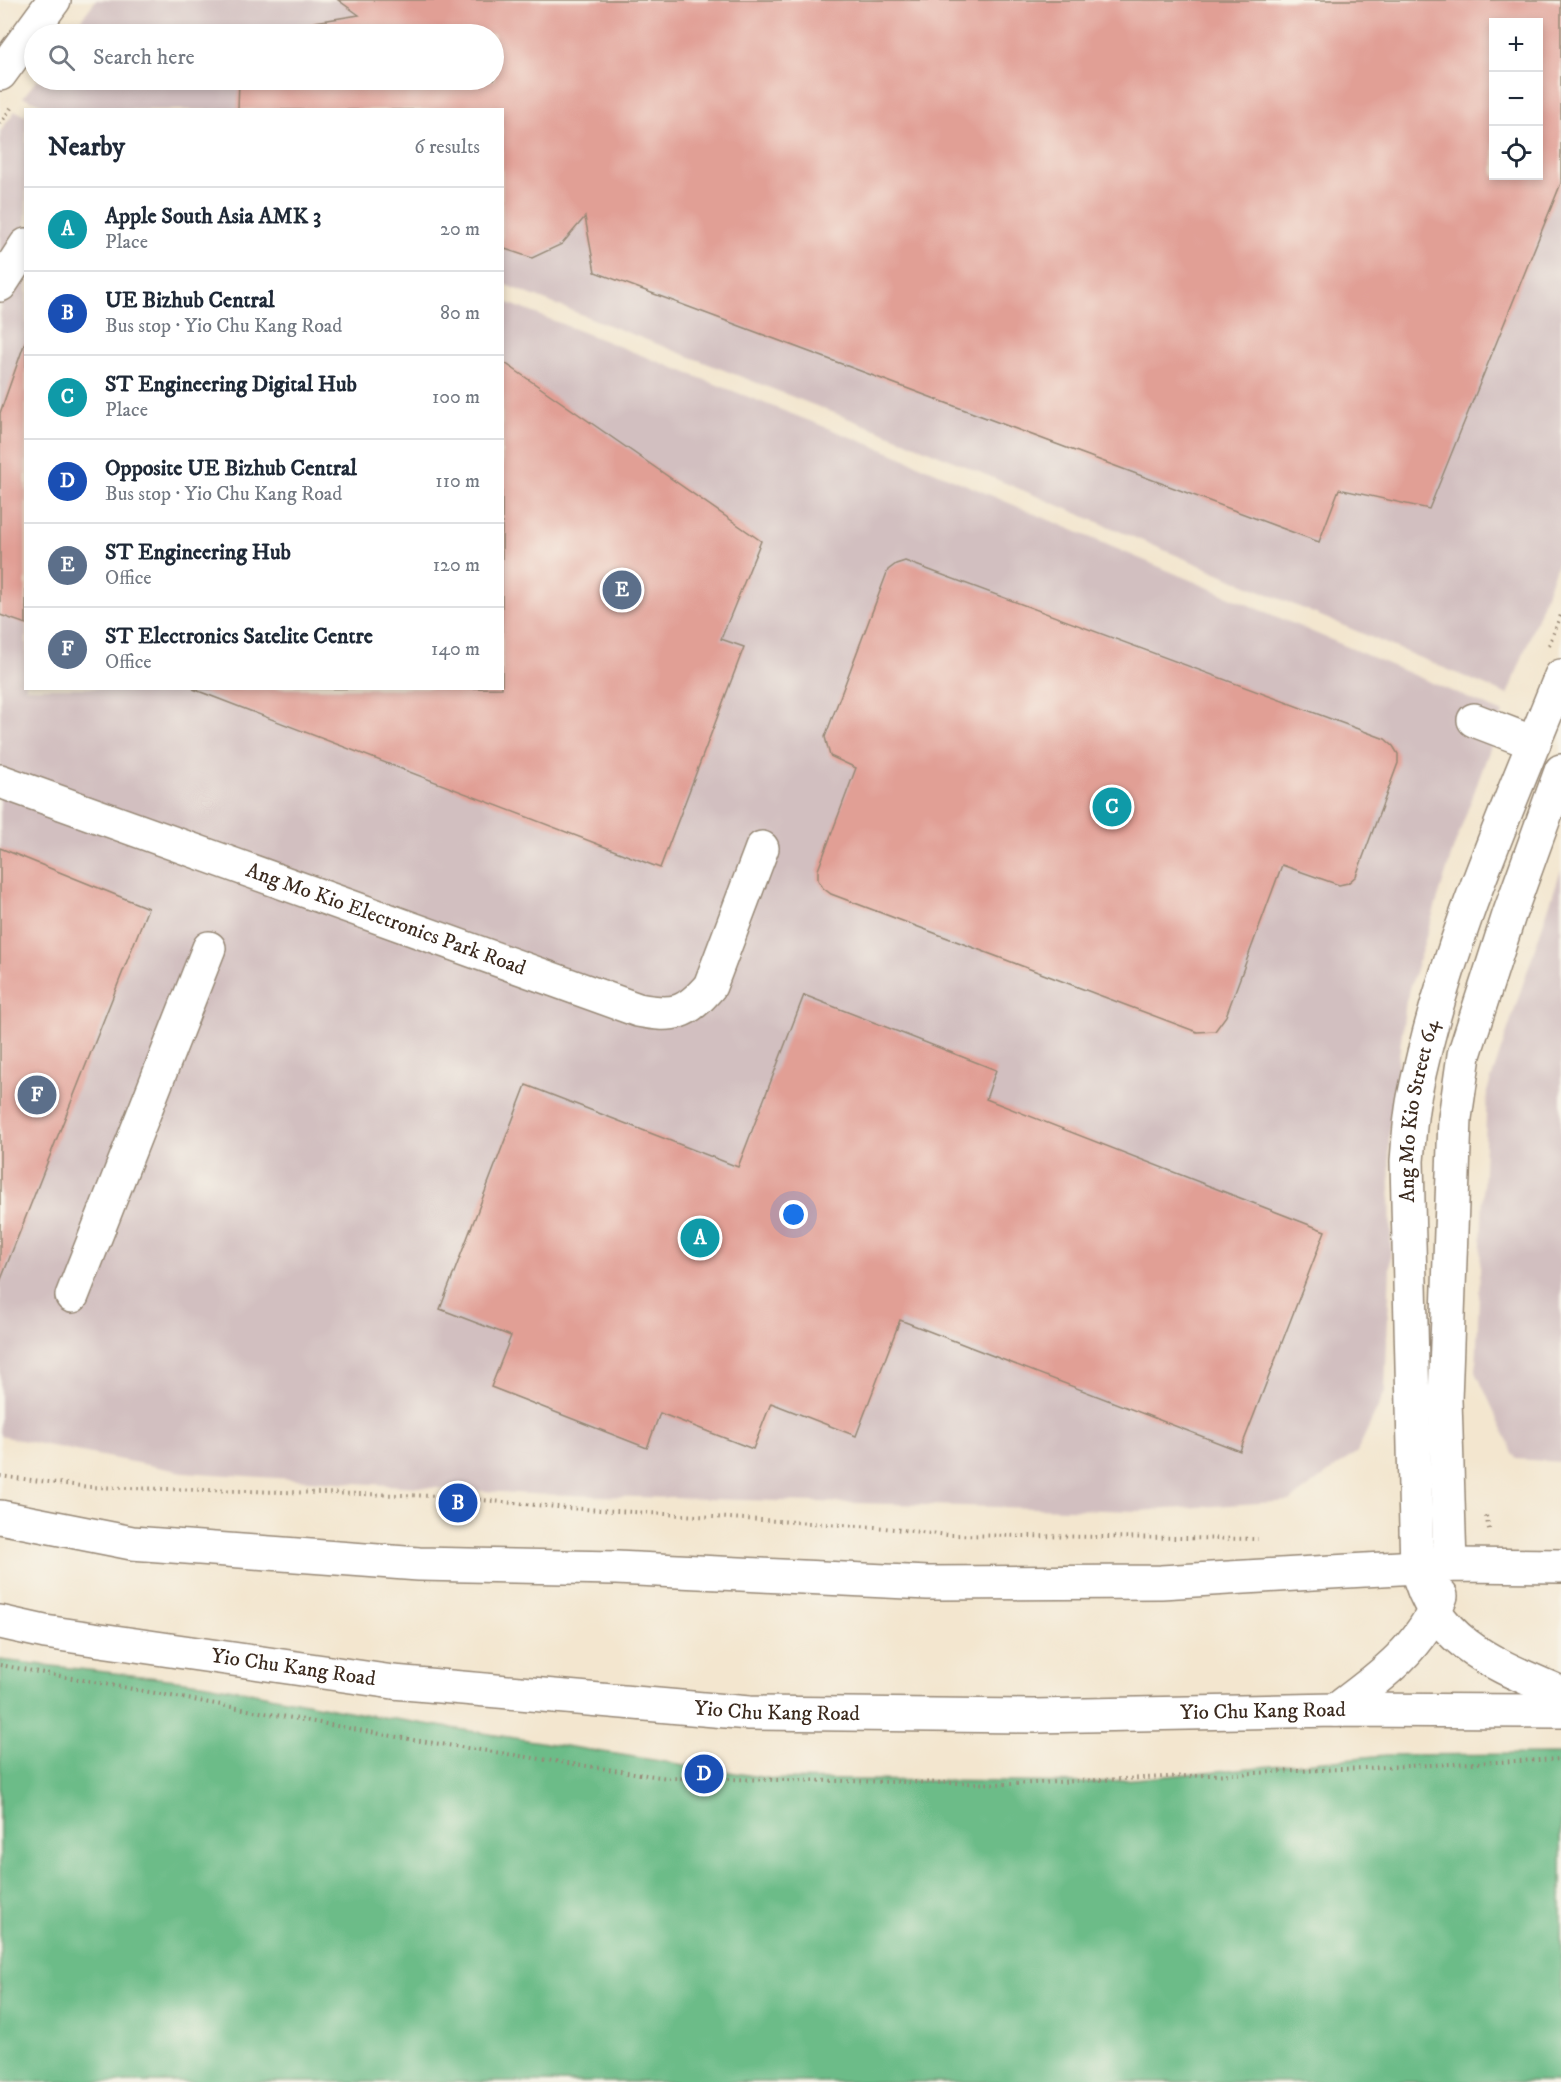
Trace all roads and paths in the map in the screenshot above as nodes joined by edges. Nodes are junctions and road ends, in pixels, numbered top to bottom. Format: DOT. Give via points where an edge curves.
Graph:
graph roads {
  1 [pos="54,0"];
  2 [pos="36,24"];
  3 [pos="24,41"];
  4 [pos="0,74"];
  5 [pos="1560,681"];
  6 [pos="1474,720"];
  7 [pos="1534,743"];
  8 [pos="1561,771"];
  9 [pos="0,781"];
  10 [pos="762,848"];
  11 [pos="209,948"];
  12 [pos="1426,1046"];
  13 [pos="1464,1055"];
  14 [pos="1449,1218"];
  15 [pos="1408,1219"];
  16 [pos="72,1296"];
  17 [pos="0,1476"];
  18 [pos="0,1517"];
  19 [pos="1265,1539"];
  20 [pos="1450,1565"];
  21 [pos="1561,1566"];
  22 [pos="1417,1569"];
  23 [pos="1434,1613"];
  24 [pos="0,1622"];
  25 [pos="0,1665"];
  26 [pos="1561,1693"];
  27 [pos="1336,1710"];
  28 [pos="1561,1711"];
  29 [pos="1561,1759"];
  1 -- 2 [label="main road"];
  3 -- 4 [label="main road"];
  5 -- 7 [label="main road, Ang Mo Kio Street 64"];
  6 -- 7 [label="main road"];
  7 -- 12 [label="main road, Ang Mo Kio Street 64" via="1472,897"];
  8 -- 13 [label="main road, Ang Mo Kio Street 64"];
  9 -- 10 [label="main road, Ang Mo Kio Electronics Park Road" via="648,1012 673,1013 695,1004 710,986"];
  11 -- 16 [label="main road"];
  12 -- 13 [label="main road"];
  12 -- 15 [label="main road, Ang Mo Kio Street 64" via="1414,1095 1407,1161"];
  13 -- 14 [label="main road, Ang Mo Kio Street 64" via="1455,1118"];
  14 -- 15 [label="main road"];
  14 -- 20 [label="main road, Ang Mo Kio Street 64" via="1445,1400"];
  15 -- 22 [label="main road, Ang Mo Kio Street 64"];
  17 -- 19 [label="path" via="89,1487 439,1496 948,1535"];
  18 -- 22 [label="main road" via="132,1543 419,1564 616,1568 928,1583 1161,1582"];
  20 -- 21 [label="main road"];
  20 -- 22 [label="main road"];
  20 -- 23 [label="main road"];
  22 -- 23 [label="main road, Ang Mo Kio Street 64"];
  23 -- 26 [label="main road, Ang Mo Kio Street 64" via="1459,1640 1478,1653"];
  23 -- 27 [label="main road" via="1401,1658"];
  24 -- 27 [label="main road, Yio Chu Kang Road" via="393,1682 749,1713 1034,1716"];
  25 -- 29 [label="path" via="414,1740 667,1778 1012,1784"];
  27 -- 28 [label="main road, Yio Chu Kang Road"];
}
